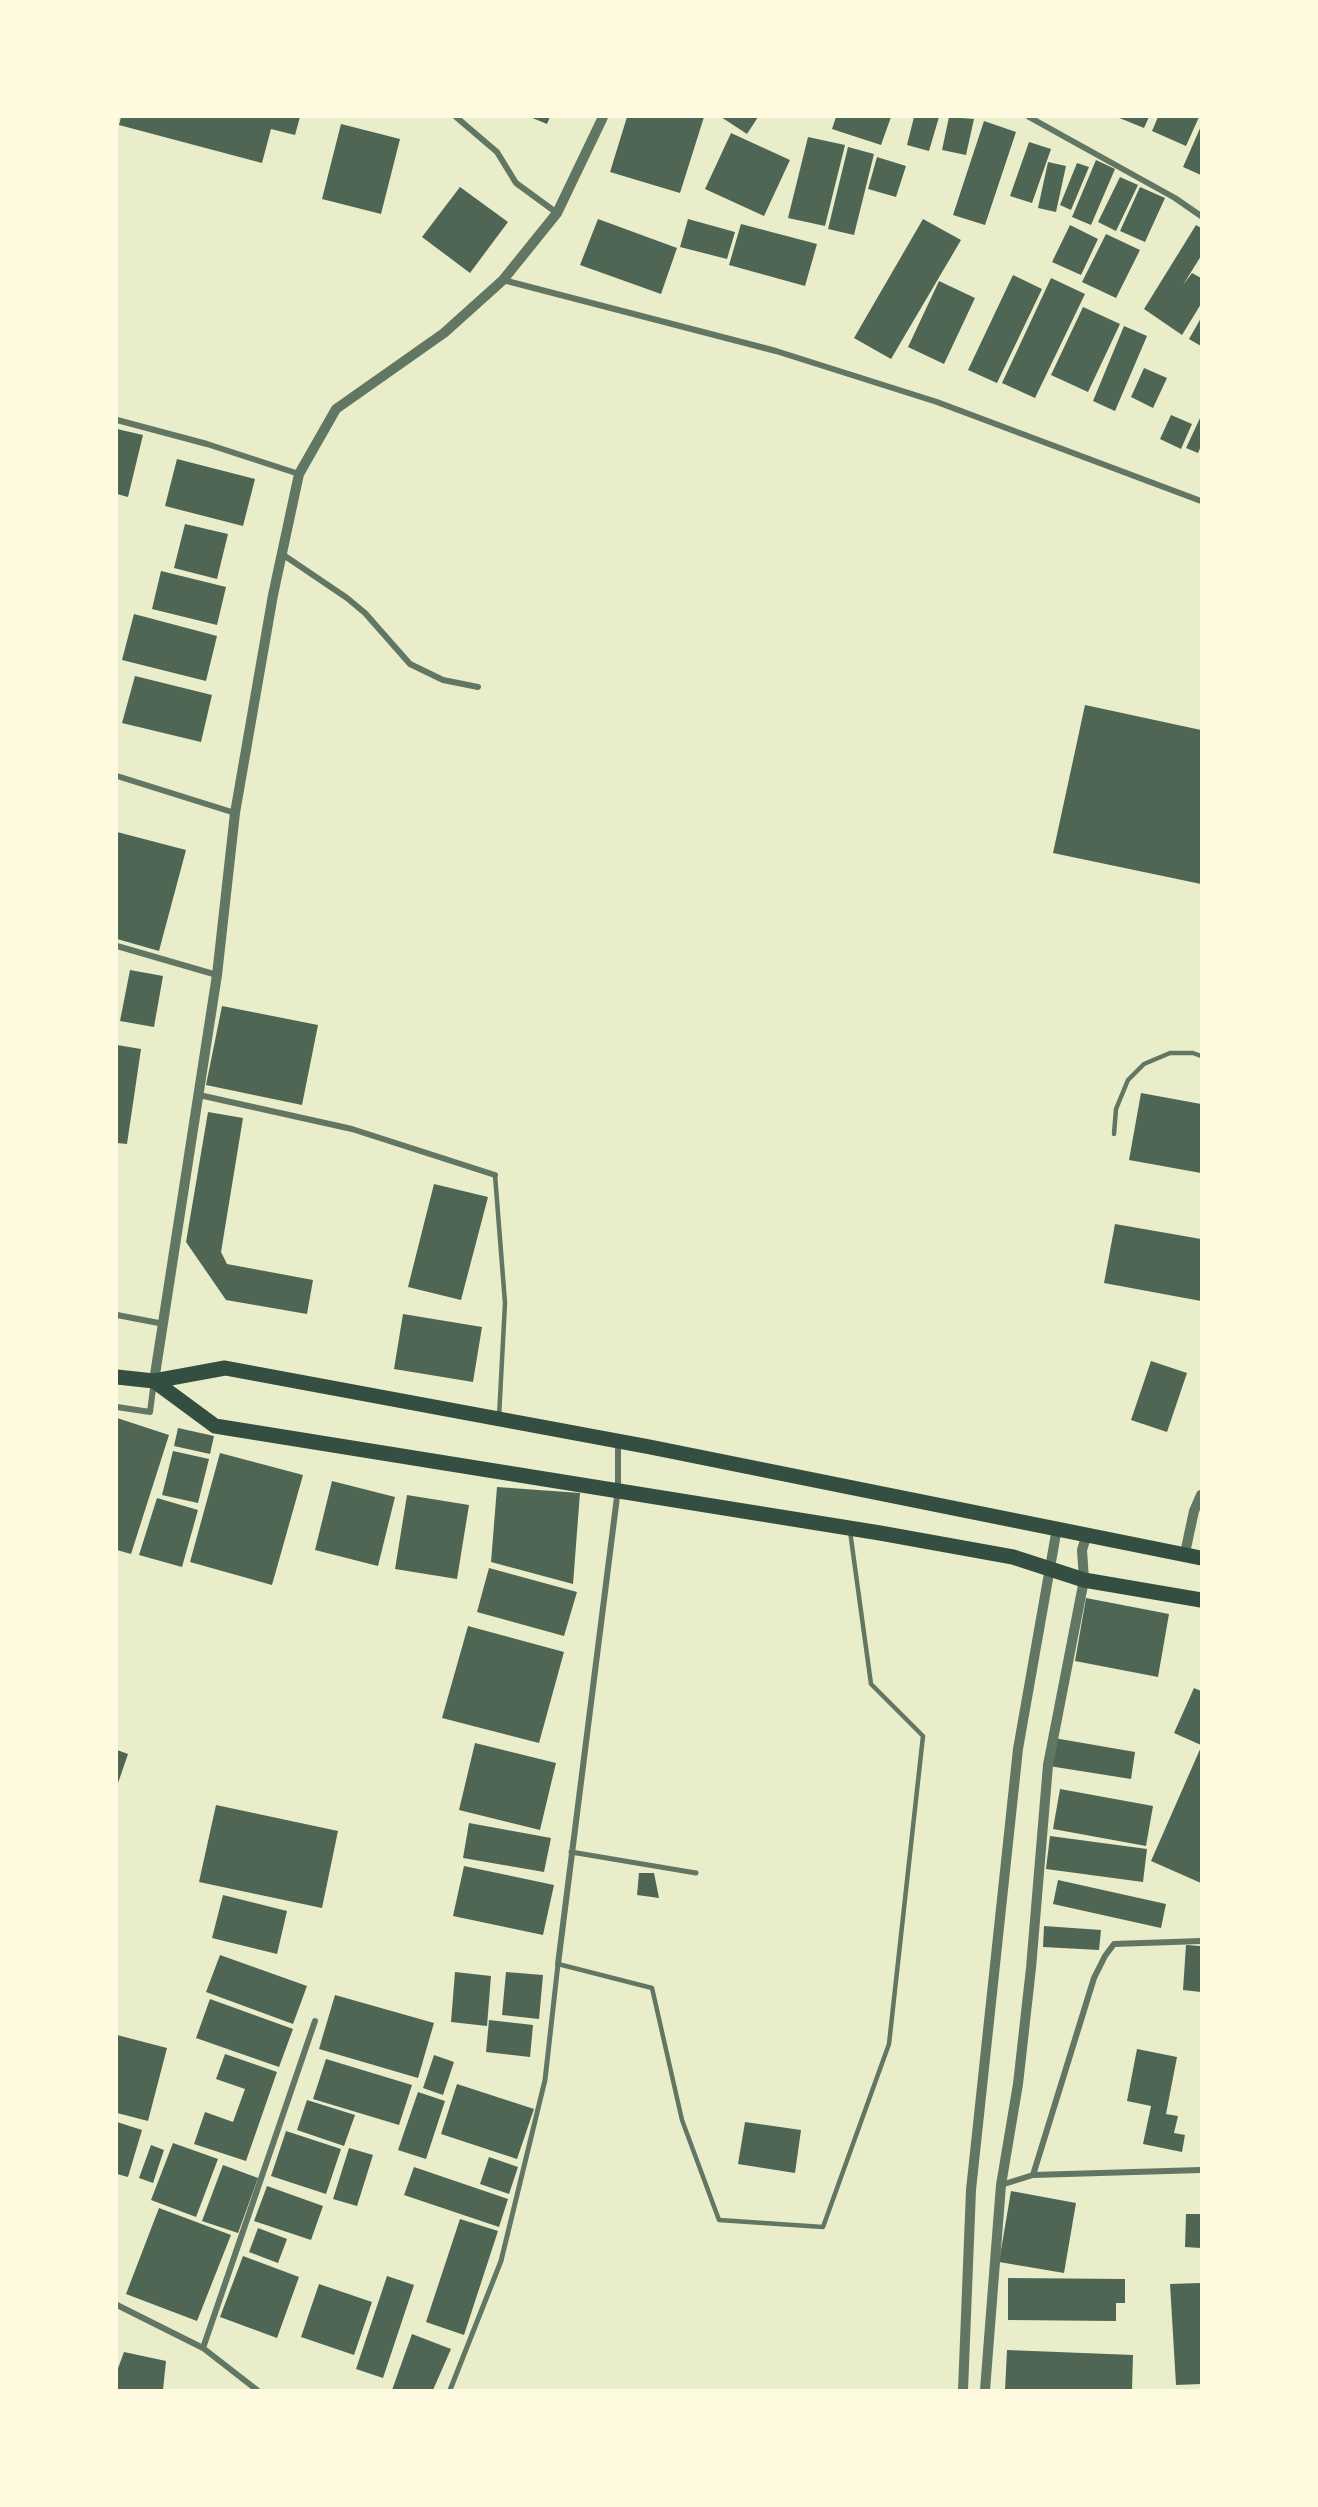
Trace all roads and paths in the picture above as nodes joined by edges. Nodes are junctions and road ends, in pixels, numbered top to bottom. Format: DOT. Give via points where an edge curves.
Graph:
graph roads {
  1 [pos="456,117"];
  2 [pos="603,117"];
  3 [pos="1029,117"];
  4 [pos="557,213"];
  5 [pos="1201,216"];
  6 [pos="503,280"];
  7 [pos="117,420"];
  8 [pos="299,474"];
  9 [pos="1201,501"];
  10 [pos="282,554"];
  11 [pos="478,687"];
  12 [pos="117,776"];
  13 [pos="235,813"];
  14 [pos="117,946"];
  15 [pos="217,975"];
  16 [pos="1201,1056"];
  17 [pos="199,1095"];
  18 [pos="1114,1134"];
  19 [pos="495,1174"];
  20 [pos="117,1315"];
  21 [pos="164,1324"];
  22 [pos="117,1377"];
  23 [pos="154,1381"];
  24 [pos="117,1407"];
  25 [pos="499,1419"];
  26 [pos="618,1440"];
  27 [pos="618,1489"];
  28 [pos="1201,1495"];
  29 [pos="849,1528"];
  30 [pos="1056,1528"];
  31 [pos="1087,1534"];
  32 [pos="1185,1554"];
  33 [pos="1201,1558"];
  34 [pos="1048,1567"];
  35 [pos="1084,1580"];
  36 [pos="1201,1600"];
  37 [pos="571,1852"];
  38 [pos="696,1873"];
  39 [pos="1201,1941"];
  40 [pos="558,1964"];
  41 [pos="315,2020"];
  42 [pos="1201,2170"];
  43 [pos="1033,2175"];
  44 [pos="1001,2185"];
  45 [pos="117,2305"];
  46 [pos="203,2348"];
  47 [pos="257,2390"];
  48 [pos="450,2390"];
  49 [pos="963,2390"];
  50 [pos="985,2390"];
  1 -- 4 [label="street" via="497,152 516,183"];
  2 -- 4 [label="street"];
  3 -- 5 [label="street"];
  4 -- 6 [label="street"];
  6 -- 8 [label="street" via="444,333 336,409"];
  6 -- 9 [label="street" via="776,351 937,402"];
  7 -- 8 [label="street"];
  8 -- 10 [label="street"];
  10 -- 11 [label="street" via="347,598 410,664 443,680"];
  10 -- 13 [label="street"];
  12 -- 13 [label="street"];
  13 -- 15 [label="street"];
  14 -- 15 [label="street"];
  15 -- 17 [label="street"];
  16 -- 18 [label="lane" via="1170,1053 1144,1064 1128,1080 1116,1109"];
  17 -- 19 [label="street" via="352,1130"];
  17 -- 21 [label="street"];
  19 -- 25 [label="lane" via="505,1303"];
  20 -- 21 [label="street"];
  21 -- 23 [label="street"];
  22 -- 23 [label="main road"];
  23 -- 24 [label="street" via="150,1412"];
  23 -- 25 [label="main road" via="225,1368"];
  23 -- 27 [label="main road" via="215,1426"];
  25 -- 26 [label="main road"];
  26 -- 27 [label="street"];
  26 -- 30 [label="main road"];
  27 -- 29 [label="main road"];
  27 -- 37 [label="street"];
  28 -- 32 [label="street"];
  29 -- 34 [label="main road" via="1013,1557"];
  29 -- 40 [label="lane" via="871,1684 923,1736 889,2044 823,2227 719,2220 682,2120 652,1988"];
  30 -- 31 [label="main road"];
  30 -- 34 [label="street"];
  31 -- 32 [label="main road"];
  31 -- 35 [label="street" via="1082,1550"];
  32 -- 33 [label="main road"];
  34 -- 35 [label="main road"];
  34 -- 49 [label="street" via="1018,1749 971,2190"];
  35 -- 36 [label="main road"];
  35 -- 44 [label="street" via="1048,1765 1031,1968 1018,2084"];
  37 -- 38 [label="street"];
  37 -- 40 [label="street"];
  39 -- 43 [label="street" via="1114,1944 1105,1956 1094,1978"];
  40 -- 48 [label="street" via="545,2080 501,2261"];
  41 -- 46 [label="street"];
  42 -- 43 [label="street"];
  43 -- 44 [label="street"];
  44 -- 50 [label="street"];
  45 -- 46 [label="street"];
  46 -- 47 [label="street"];
}
